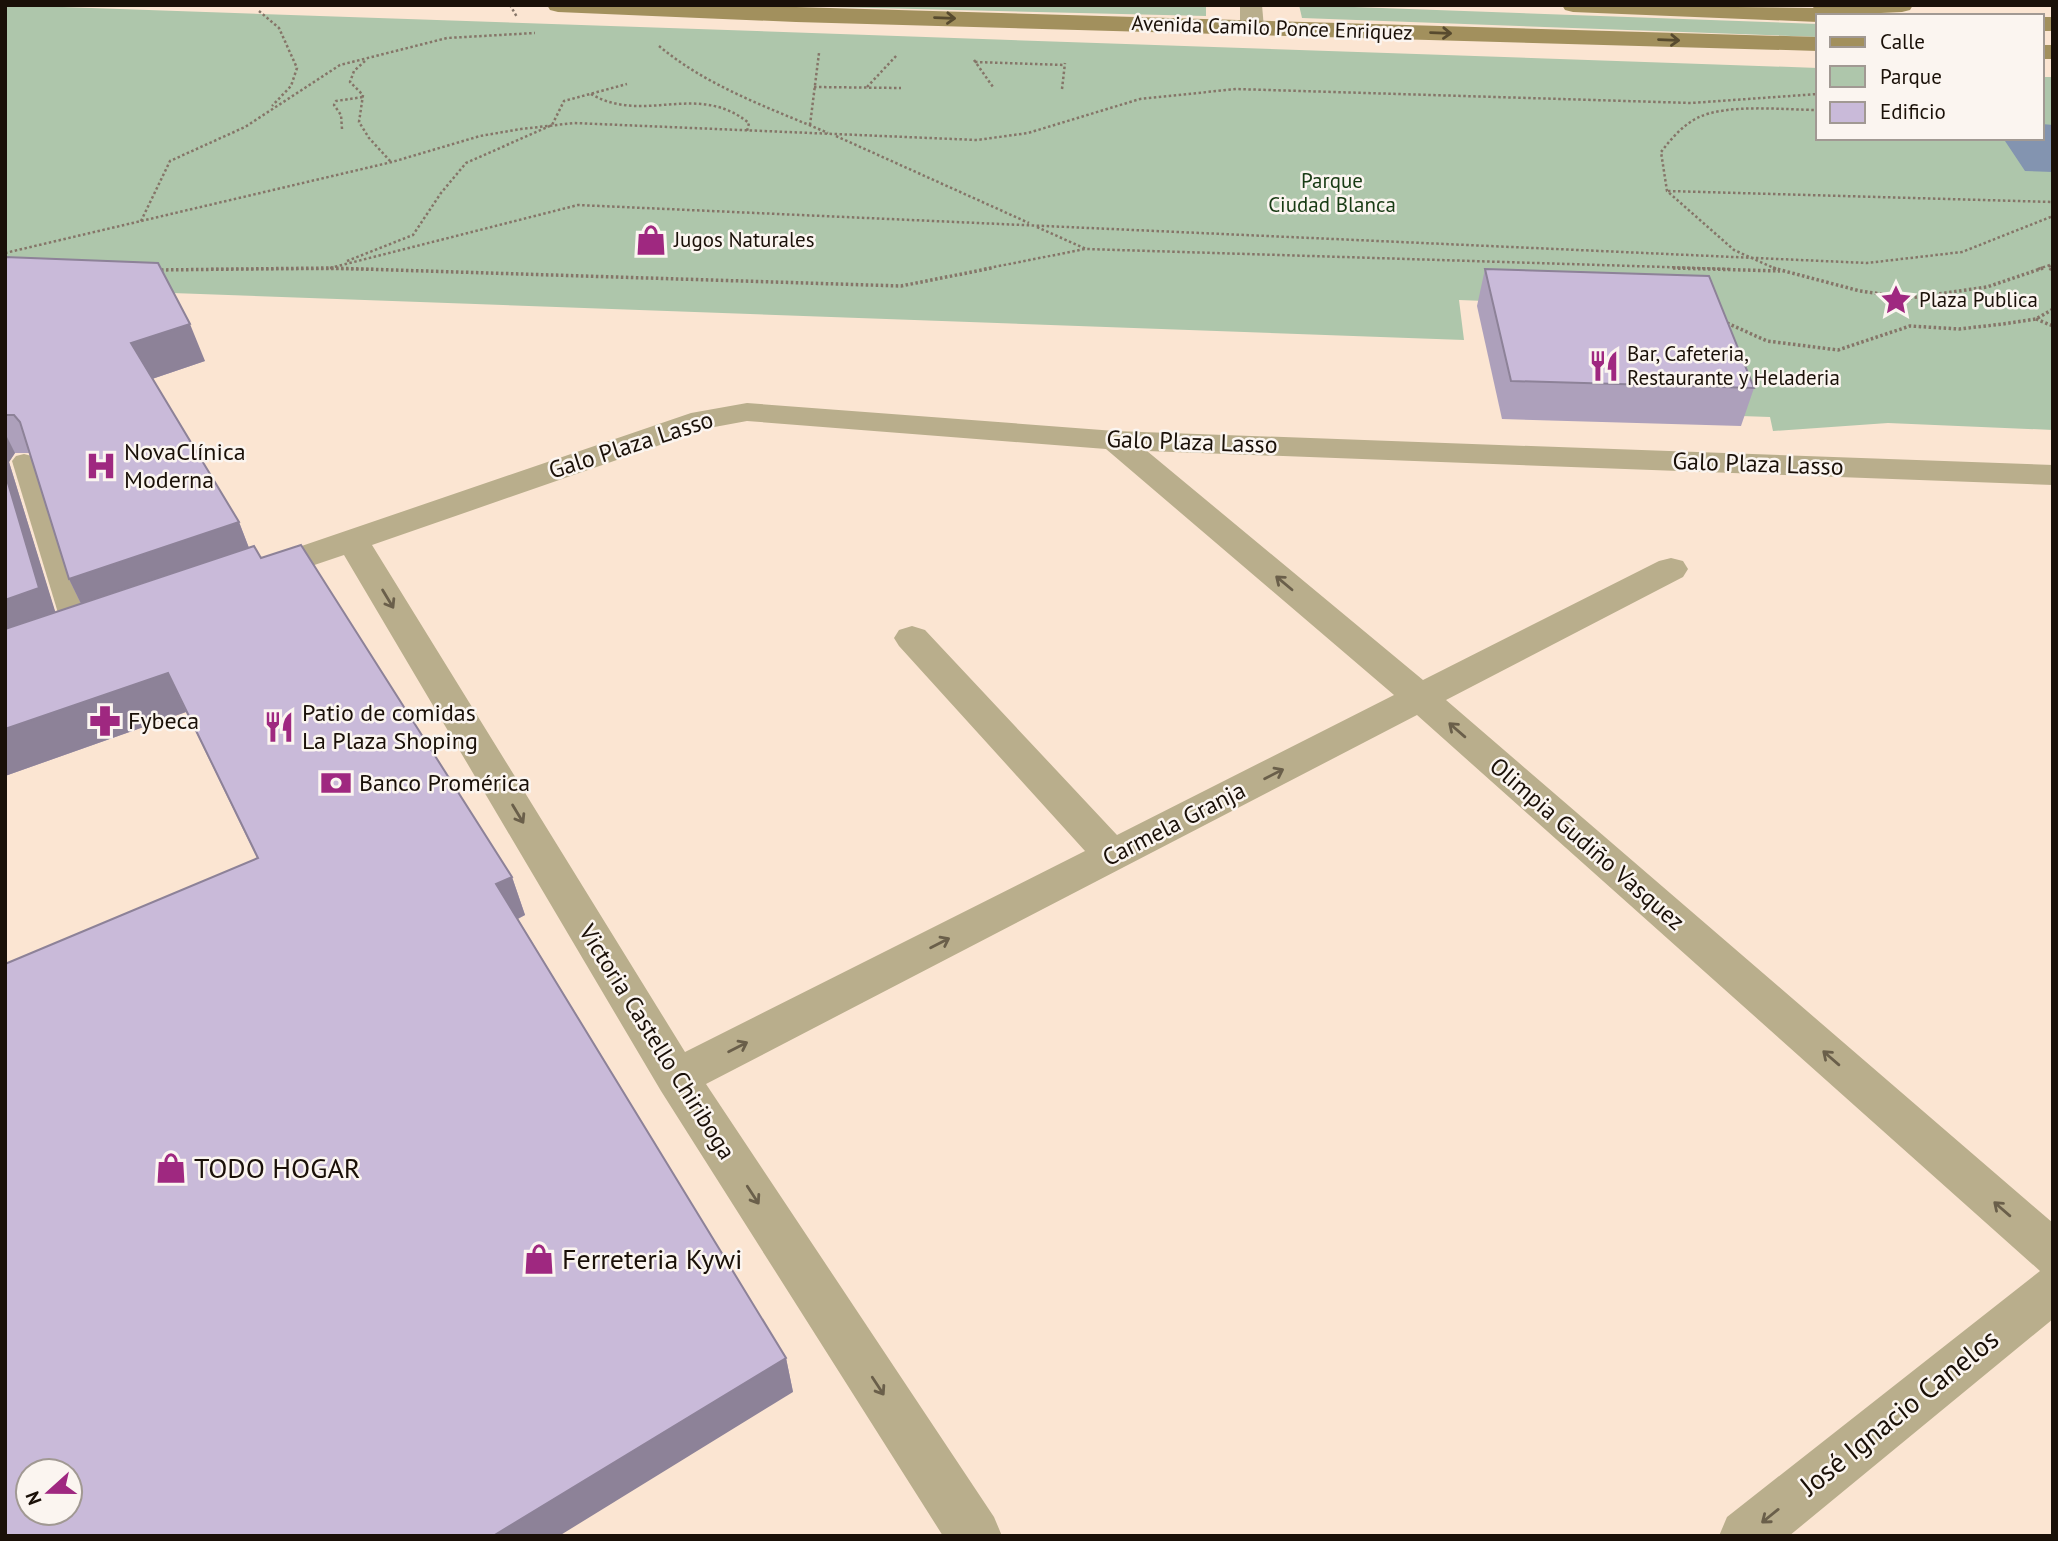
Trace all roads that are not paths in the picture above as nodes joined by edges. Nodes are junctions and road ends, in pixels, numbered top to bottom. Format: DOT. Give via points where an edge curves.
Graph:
graph roads {
  1 [pos="558,5"];
  2 [pos="1573,5"];
  3 [pos="1902,5"];
  4 [pos="576,6"];
  5 [pos="648,8"];
  6 [pos="1786,13"];
  7 [pos="1816,14"];
  8 [pos="1251,16"];
  9 [pos="1816,44"];
  10 [pos="1115,440"];
  11 [pos="24,461"];
  12 [pos="2053,475"];
  13 [pos="352,540"];
  14 [pos="1671,569"];
  15 [pos="222,586"];
  16 [pos="78,636"];
  17 [pos="912,638"];
  18 [pos="1422,699"];
  19 [pos="1113,856"];
  20 [pos="677,1077"];
  21 [pos="2053,1254"];
  22 [pos="2053,1289"];
  23 [pos="975,1536"];
  24 [pos="1745,1536"];
  1 -- 4 [label="main road, Avenida Camilo Ponce Enriquez"];
  2 -- 6 [label="main road"];
  3 -- 6 [label="main road"];
  4 -- 5 [label="main road, Avenida Camilo Ponce Enriquez"];
  5 -- 8 [label="main road, Avenida Camilo Ponce Enriquez, one-way"];
  6 -- 7 [label="main road"];
  8 -- 9 [label="main road, Avenida Camilo Ponce Enriquez, one-way"];
  10 -- 12 [label="street, Galo Plaza Lasso"];
  10 -- 13 [label="street, Galo Plaza Lasso" via="727,414"];
  18 -- 10 [label="street, Olimpia Gudiño Vasquez, one-way"];
  11 -- 16 [label="lane"];
  13 -- 15 [label="street, Galo Plaza Lasso"];
  13 -- 20 [label="street, Victoria Castello Chiriboga, one-way"];
  14 -- 18 [label="street, Carmela Granja"];
  17 -- 19 [label="street"];
  19 -- 18 [label="street, Carmela Granja, one-way"];
  21 -- 18 [label="street, Olimpia Gudiño Vasquez, one-way"];
  20 -- 19 [label="street, Carmela Granja, one-way"];
  20 -- 23 [label="street, Victoria Castello Chiriboga, one-way"];
  22 -- 24 [label="street, José Ignacio Canelos, one-way"];
}
